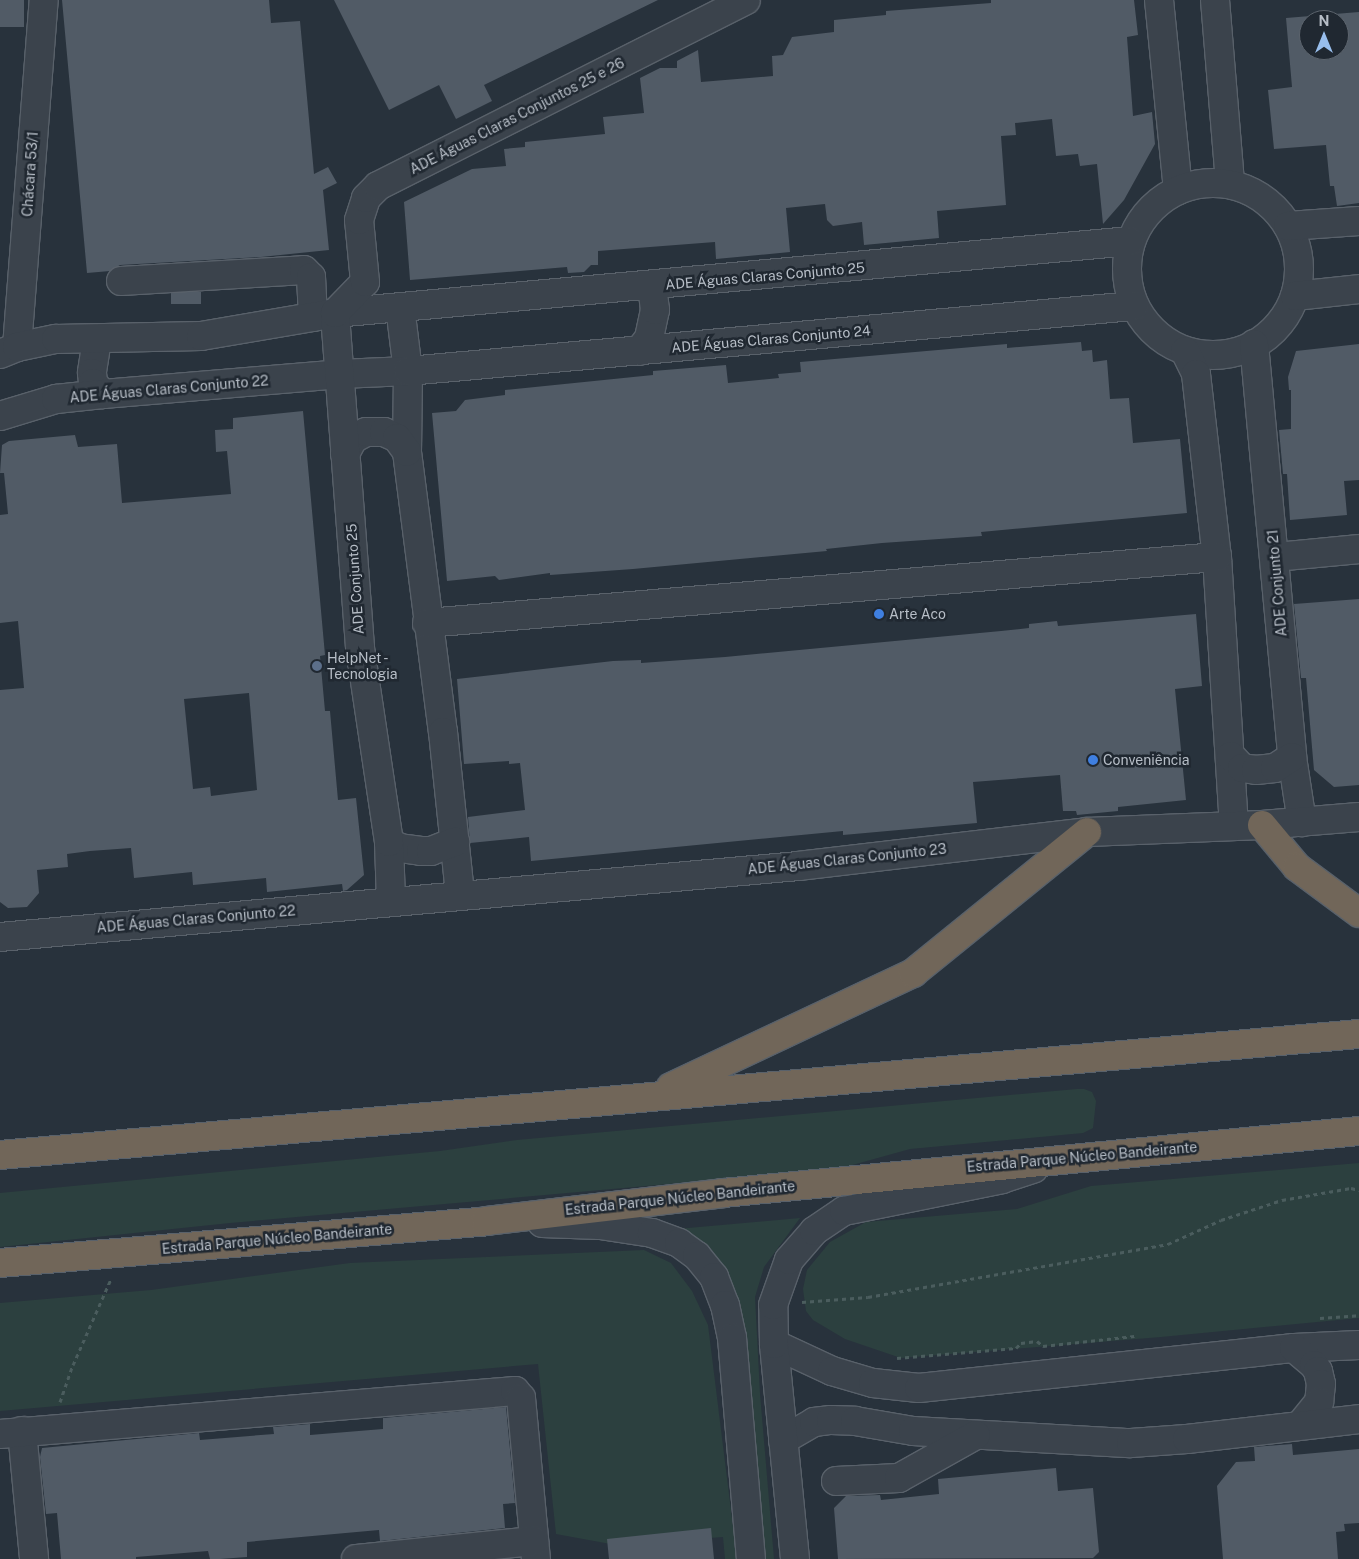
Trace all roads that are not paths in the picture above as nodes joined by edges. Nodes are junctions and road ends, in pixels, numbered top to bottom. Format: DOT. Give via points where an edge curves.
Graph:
graph roads {
  1 [pos="44,0"];
  2 [pos="746,0"];
  3 [pos="1159,0"];
  4 [pos="1215,0"];
  5 [pos="1230,184"];
  6 [pos="1178,190"];
  7 [pos="1359,221"];
  8 [pos="1288,226"];
  9 [pos="1130,241"];
  10 [pos="121,281"];
  11 [pos="365,282"];
  12 [pos="652,286"];
  13 [pos="1359,289"];
  14 [pos="1295,296"];
  15 [pos="1134,306"];
  16 [pos="400,307"];
  17 [pos="324,315"];
  18 [pos="97,340"];
  19 [pos="1254,344"];
  20 [pos="1185,350"];
  21 [pos="8,351"];
  22 [pos="639,351"];
  23 [pos="408,372"];
  24 [pos="340,374"];
  25 [pos="103,394"];
  26 [pos="0,416"];
  27 [pos="407,452"];
  28 [pos="345,454"];
  29 [pos="1359,549"];
  30 [pos="1217,557"];
  31 [pos="1275,557"];
  32 [pos="427,623"];
  33 [pos="1231,756"];
  34 [pos="1292,757"];
  35 [pos="1359,817"];
  36 [pos="1302,822"];
  37 [pos="1234,825"];
  38 [pos="1262,825"];
  39 [pos="1087,832"];
  40 [pos="388,842"];
  41 [pos="454,842"];
  42 [pos="460,895"];
  43 [pos="391,902"];
  44 [pos="1359,913"];
  45 [pos="0,937"];
  46 [pos="1359,1034"];
  47 [pos="653,1095"];
  48 [pos="1359,1131"];
  49 [pos="0,1155"];
  50 [pos="1064,1158"];
  51 [pos="486,1221"];
  52 [pos="0,1262"];
  53 [pos="774,1344"];
  54 [pos="1359,1345"];
  55 [pos="1294,1348"];
  56 [pos="919,1388"];
  57 [pos="1359,1419"];
  58 [pos="1301,1424"];
  59 [pos="913,1431"];
  60 [pos="11,1432"];
  61 [pos="976,1435"];
  62 [pos="783,1440"];
  63 [pos="836,1481"];
  64 [pos="535,1550"];
  65 [pos="34,1559"];
  66 [pos="356,1559"];
  67 [pos="751,1559"];
  68 [pos="795,1559"];
  1 -- 21 [label="street, Chácara 53/1"];
  2 -- 11 [label="street, ADE Águas Claras Conjuntos 25 e 26" via="378,186 366,198 359,220"];
  3 -- 6 [label="street"];
  4 -- 5 [label="street"];
  5 -- 6 [label="street" via="1203,183"];
  5 -- 8 [label="street" via="1253,192 1274,207"];
  6 -- 9 [label="street" via="1148,210"];
  7 -- 8 [label="street"];
  8 -- 14 [label="street" via="1297,248 1299,264"];
  9 -- 12 [label="street, ADE Águas Claras Conjunto 25"];
  9 -- 15 [label="street" via="1126,263"];
  10 -- 17 [label="street, ADE Conjunto 25" via="304,270 311,278"];
  11 -- 16 [label="street"];
  11 -- 17 [label="street"];
  12 -- 16 [label="street, ADE Águas Claras Conjunto 25"];
  12 -- 22 [label="street" via="655,310 649,338"];
  13 -- 14 [label="street"];
  14 -- 19 [label="street" via="1286,315 1272,332"];
  15 -- 20 [label="street" via="1147,325 1164,340"];
  15 -- 22 [label="street, ADE Águas Claras Conjunto 24"];
  16 -- 17 [label="street, ADE Águas Claras Conjunto 25"];
  16 -- 23 [label="street"];
  17 -- 18 [label="street, ADE Águas Claras Conjunto 25" via="201,336"];
  17 -- 24 [label="street, ADE Conjunto 25"];
  18 -- 21 [label="street, ADE Águas Claras Conjunto 25" via="56,340"];
  18 -- 25 [label="street" via="92,382"];
  19 -- 20 [label="street" via="1232,353 1208,355"];
  19 -- 31 [label="street, ADE Conjunto 21"];
  20 -- 30 [label="street" via="1196,374"];
  22 -- 23 [label="street, ADE Águas Claras Conjunto 24"];
  23 -- 24 [label="street, ADE Águas Claras Conjunto 22"];
  23 -- 27 [label="street"];
  24 -- 25 [label="street, ADE Águas Claras Conjunto 22"];
  24 -- 28 [label="street, ADE Conjunto 25"];
  25 -- 26 [label="street, ADE Águas Claras Conjunto 22" via="56,399"];
  27 -- 28 [label="street" via="397,438 384,432 366,432 353,439"];
  27 -- 32 [label="street"];
  28 -- 40 [label="street, ADE Conjunto 25" via="360,647"];
  29 -- 31 [label="street"];
  30 -- 32 [label="street"];
  30 -- 33 [label="street"];
  31 -- 34 [label="street, ADE Conjunto 21"];
  32 -- 41 [label="street" via="443,732"];
  33 -- 34 [label="street" via="1242,768 1256,770 1275,768"];
  33 -- 37 [label="street"];
  34 -- 36 [label="street, ADE Conjunto 21"];
  35 -- 36 [label="street, ADE Águas Claras Conjunto 23"];
  36 -- 38 [label="street, ADE Águas Claras Conjunto 23"];
  37 -- 38 [label="street, ADE Águas Claras Conjunto 23"];
  37 -- 39 [label="street, ADE Águas Claras Conjunto 23"];
  38 -- 44 [label="highway" via="1297,866"];
  39 -- 42 [label="street, ADE Águas Claras Conjunto 23" via="798,866"];
  39 -- 47 [label="highway" via="913,973"];
  40 -- 41 [label="street" via="400,848 421,850 432,850"];
  40 -- 43 [label="street, ADE Conjunto 25"];
  41 -- 42 [label="street"];
  42 -- 43 [label="street, ADE Águas Claras Conjunto 23"];
  43 -- 45 [label="street, ADE Águas Claras Conjunto 22"];
  46 -- 47 [label="highway"];
  47 -- 49 [label="highway"];
  48 -- 50 [label="highway, Estrada Parque Núcleo Bandeirante"];
  50 -- 51 [label="highway, Estrada Parque Núcleo Bandeirante" via="724,1192"];
  50 -- 53 [label="street" via="1002,1179 844,1211 814,1231 789,1260 773,1305"];
  51 -- 52 [label="highway, Estrada Parque Núcleo Bandeirante"];
  51 -- 67 [label="street" via="600,1224 652,1233 679,1243 697,1256 714,1277 726,1305 732,1338"];
  53 -- 56 [label="street" via="832,1372 873,1383"];
  53 -- 62 [label="street"];
  54 -- 55 [label="street"];
  55 -- 56 [label="street"];
  55 -- 58 [label="street" via="1314,1364 1321,1384 1319,1402"];
  56 -- 59 [label="street"];
  57 -- 58 [label="street"];
  58 -- 61 [label="street" via="1131,1443"];
  59 -- 61 [label="street"];
  59 -- 62 [label="street" via="831,1420 814,1422"];
  60 -- 64 [label="street" via="514,1391 521,1398"];
  60 -- 65 [label="street"];
  61 -- 63 [label="street" via="899,1478"];
  62 -- 68 [label="street"];
  64 -- 66 [label="street"];
}
